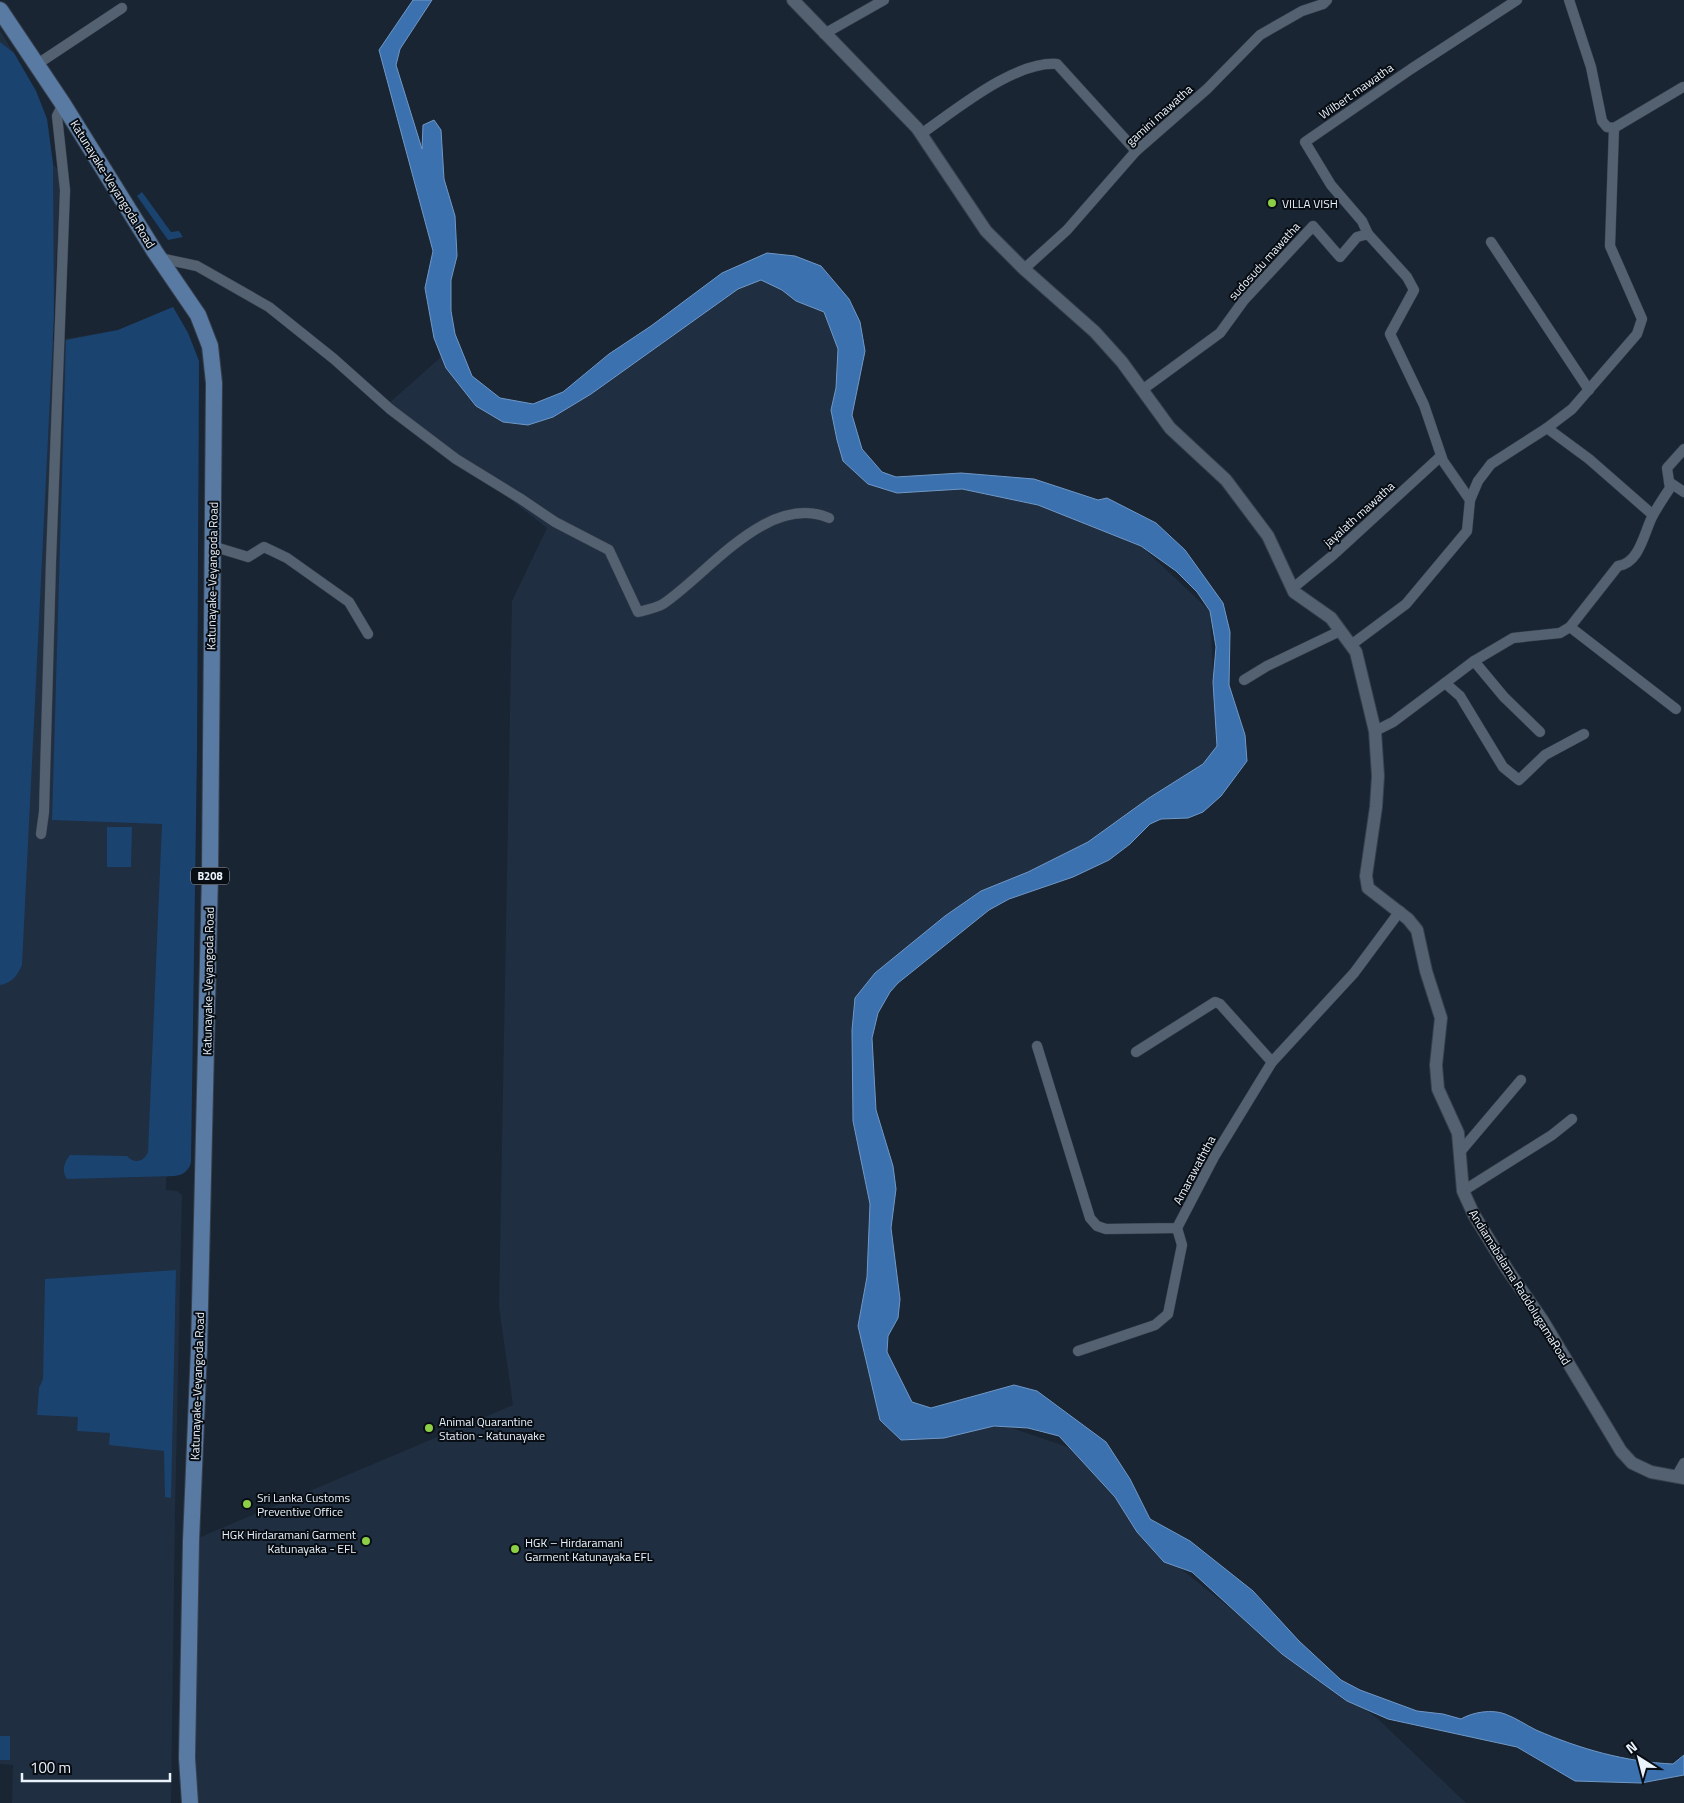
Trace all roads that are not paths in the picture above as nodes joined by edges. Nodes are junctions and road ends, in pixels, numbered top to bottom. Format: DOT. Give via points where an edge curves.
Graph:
graph roads {
  1 [pos="792,0"];
  2 [pos="884,0"];
  3 [pos="1327,0"];
  4 [pos="1517,0"];
  5 [pos="1569,0"];
  6 [pos="122,8"];
  7 [pos="0,10"];
  8 [pos="824,34"];
  9 [pos="36,65"];
  10 [pos="1682,87"];
  11 [pos="63,104"];
  12 [pos="1614,128"];
  13 [pos="921,134"];
  14 [pos="1136,151"];
  15 [pos="1368,234"];
  16 [pos="1491,242"];
  17 [pos="160,258"];
  18 [pos="1024,269"];
  19 [pos="1142,390"];
  20 [pos="1589,390"];
  21 [pos="1547,428"];
  22 [pos="1684,449"];
  23 [pos="1441,456"];
  24 [pos="1669,482"];
  25 [pos="1684,492"];
  26 [pos="1470,500"];
  27 [pos="1653,515"];
  28 [pos="829,518"];
  29 [pos="212,546"];
  30 [pos="1293,588"];
  31 [pos="1570,626"];
  32 [pos="1340,631"];
  33 [pos="368,634"];
  34 [pos="1351,644"];
  35 [pos="1474,661"];
  36 [pos="1244,680"];
  37 [pos="1445,683"];
  38 [pos="1676,709"];
  39 [pos="1376,731"];
  40 [pos="1540,732"];
  41 [pos="1584,734"];
  42 [pos="41,834"];
  43 [pos="1400,911"];
  44 [pos="1038,1046"];
  45 [pos="1136,1052"];
  46 [pos="1272,1062"];
  47 [pos="1521,1080"];
  48 [pos="1572,1119"];
  49 [pos="1460,1152"];
  50 [pos="1463,1191"];
  51 [pos="1178,1228"];
  52 [pos="1078,1351"];
  53 [pos="1684,1463"];
  54 [pos="1680,1478"];
  55 [pos="190,1803"];
  1 -- 8 [label="street, Andiamabalama RaddolugamaRoad"];
  2 -- 8 [label="street"];
  3 -- 14 [label="street, gamini mawatha" via="1260,35 1206,89"];
  4 -- 15 [label="street, Wilbert mawatha" via="1304,142"];
  5 -- 12 [label="street" via="1591,67 1602,120 1608,128"];
  6 -- 9 [label="street"];
  7 -- 9 [label="main road, Katunayake-Veyangoda Road / B208"];
  8 -- 13 [label="street, Andiamabalama RaddolugamaRoad"];
  9 -- 11 [label="main road, Katunayake-Veyangoda Road / B208"];
  10 -- 12 [label="street"];
  11 -- 17 [label="main road, Katunayake-Veyangoda Road / B208"];
  11 -- 42 [label="street" via="57,116 65,190"];
  12 -- 20 [label="street" via="1610,246 1642,319 1637,334"];
  13 -- 14 [label="street" via="1001,79 1044,63 1057,64"];
  13 -- 18 [label="street, Andiamabalama RaddolugamaRoad" via="986,230"];
  14 -- 18 [label="street, gamini mawatha" via="1067,230"];
  15 -- 19 [label="street, sudosudu mawatha" via="1357,237 1340,257 1313,226 1244,300 1220,333"];
  15 -- 23 [label="street" via="1407,277 1414,290 1390,334 1424,405"];
  16 -- 20 [label="street"];
  17 -- 28 [label="street" via="197,266 269,306 390,410 456,459 555,522 609,550 638,612 662,605 735,544 772,521 791,514 816,513"];
  17 -- 29 [label="main road, Katunayake-Veyangoda Road / B208" via="198,315 210,346 214,382"];
  18 -- 19 [label="street, Andiamabalama RaddolugamaRoad" via="1095,332"];
  19 -- 30 [label="street, Andiamabalama RaddolugamaRoad" via="1170,428 1226,480 1268,536"];
  20 -- 21 [label="street" via="1572,409"];
  21 -- 26 [label="street" via="1491,464 1478,481"];
  21 -- 27 [label="street" via="1589,459"];
  22 -- 24 [label="street" via="1667,468"];
  23 -- 26 [label="street"];
  23 -- 30 [label="street, jayalath mawatha"];
  24 -- 25 [label="street"];
  24 -- 27 [label="street" via="1670,488"];
  26 -- 34 [label="street" via="1467,531 1406,604"];
  27 -- 31 [label="street" via="1637,553 1626,565 1618,566"];
  29 -- 33 [label="street" via="248,557 264,547 287,558 349,602"];
  29 -- 55 [label="main road, Katunayake-Veyangoda Road / B208" via="206,1051 187,1748"];
  30 -- 32 [label="street, Andiamabalama RaddolugamaRoad" via="1294,592 1331,618"];
  31 -- 35 [label="street" via="1560,633 1513,638"];
  31 -- 38 [label="street"];
  32 -- 34 [label="street, Andiamabalama RaddolugamaRoad"];
  32 -- 36 [label="street"];
  34 -- 39 [label="street, Andiamabalama RaddolugamaRoad" via="1356,652"];
  35 -- 37 [label="street"];
  35 -- 40 [label="street" via="1504,697"];
  37 -- 39 [label="street"];
  37 -- 41 [label="street" via="1460,696 1503,767 1519,780 1545,755"];
  39 -- 43 [label="street, Andiamabalama RaddolugamaRoad" via="1376,807 1366,876 1368,888"];
  43 -- 46 [label="street, Amarawaththa" via="1354,973"];
  43 -- 49 [label="street, Andiamabalama RaddolugamaRoad" via="1418,930 1440,1018 1436,1065 1438,1089 1458,1133"];
  44 -- 51 [label="street" via="1090,1218 1096,1226 1106,1229"];
  45 -- 46 [label="street" via="1215,1002"];
  46 -- 51 [label="street, Amarawaththa" via="1214,1157"];
  47 -- 49 [label="street"];
  48 -- 50 [label="street"];
  49 -- 50 [label="street, Andiamabalama RaddolugamaRoad"];
  50 -- 54 [label="street, Andiamabalama RaddolugamaRoad" via="1474,1215 1543,1321 1620,1450 1632,1463 1651,1472"];
  51 -- 52 [label="street" via="1182,1245 1168,1314 1155,1325"];
  53 -- 54 [label="street"];
}
